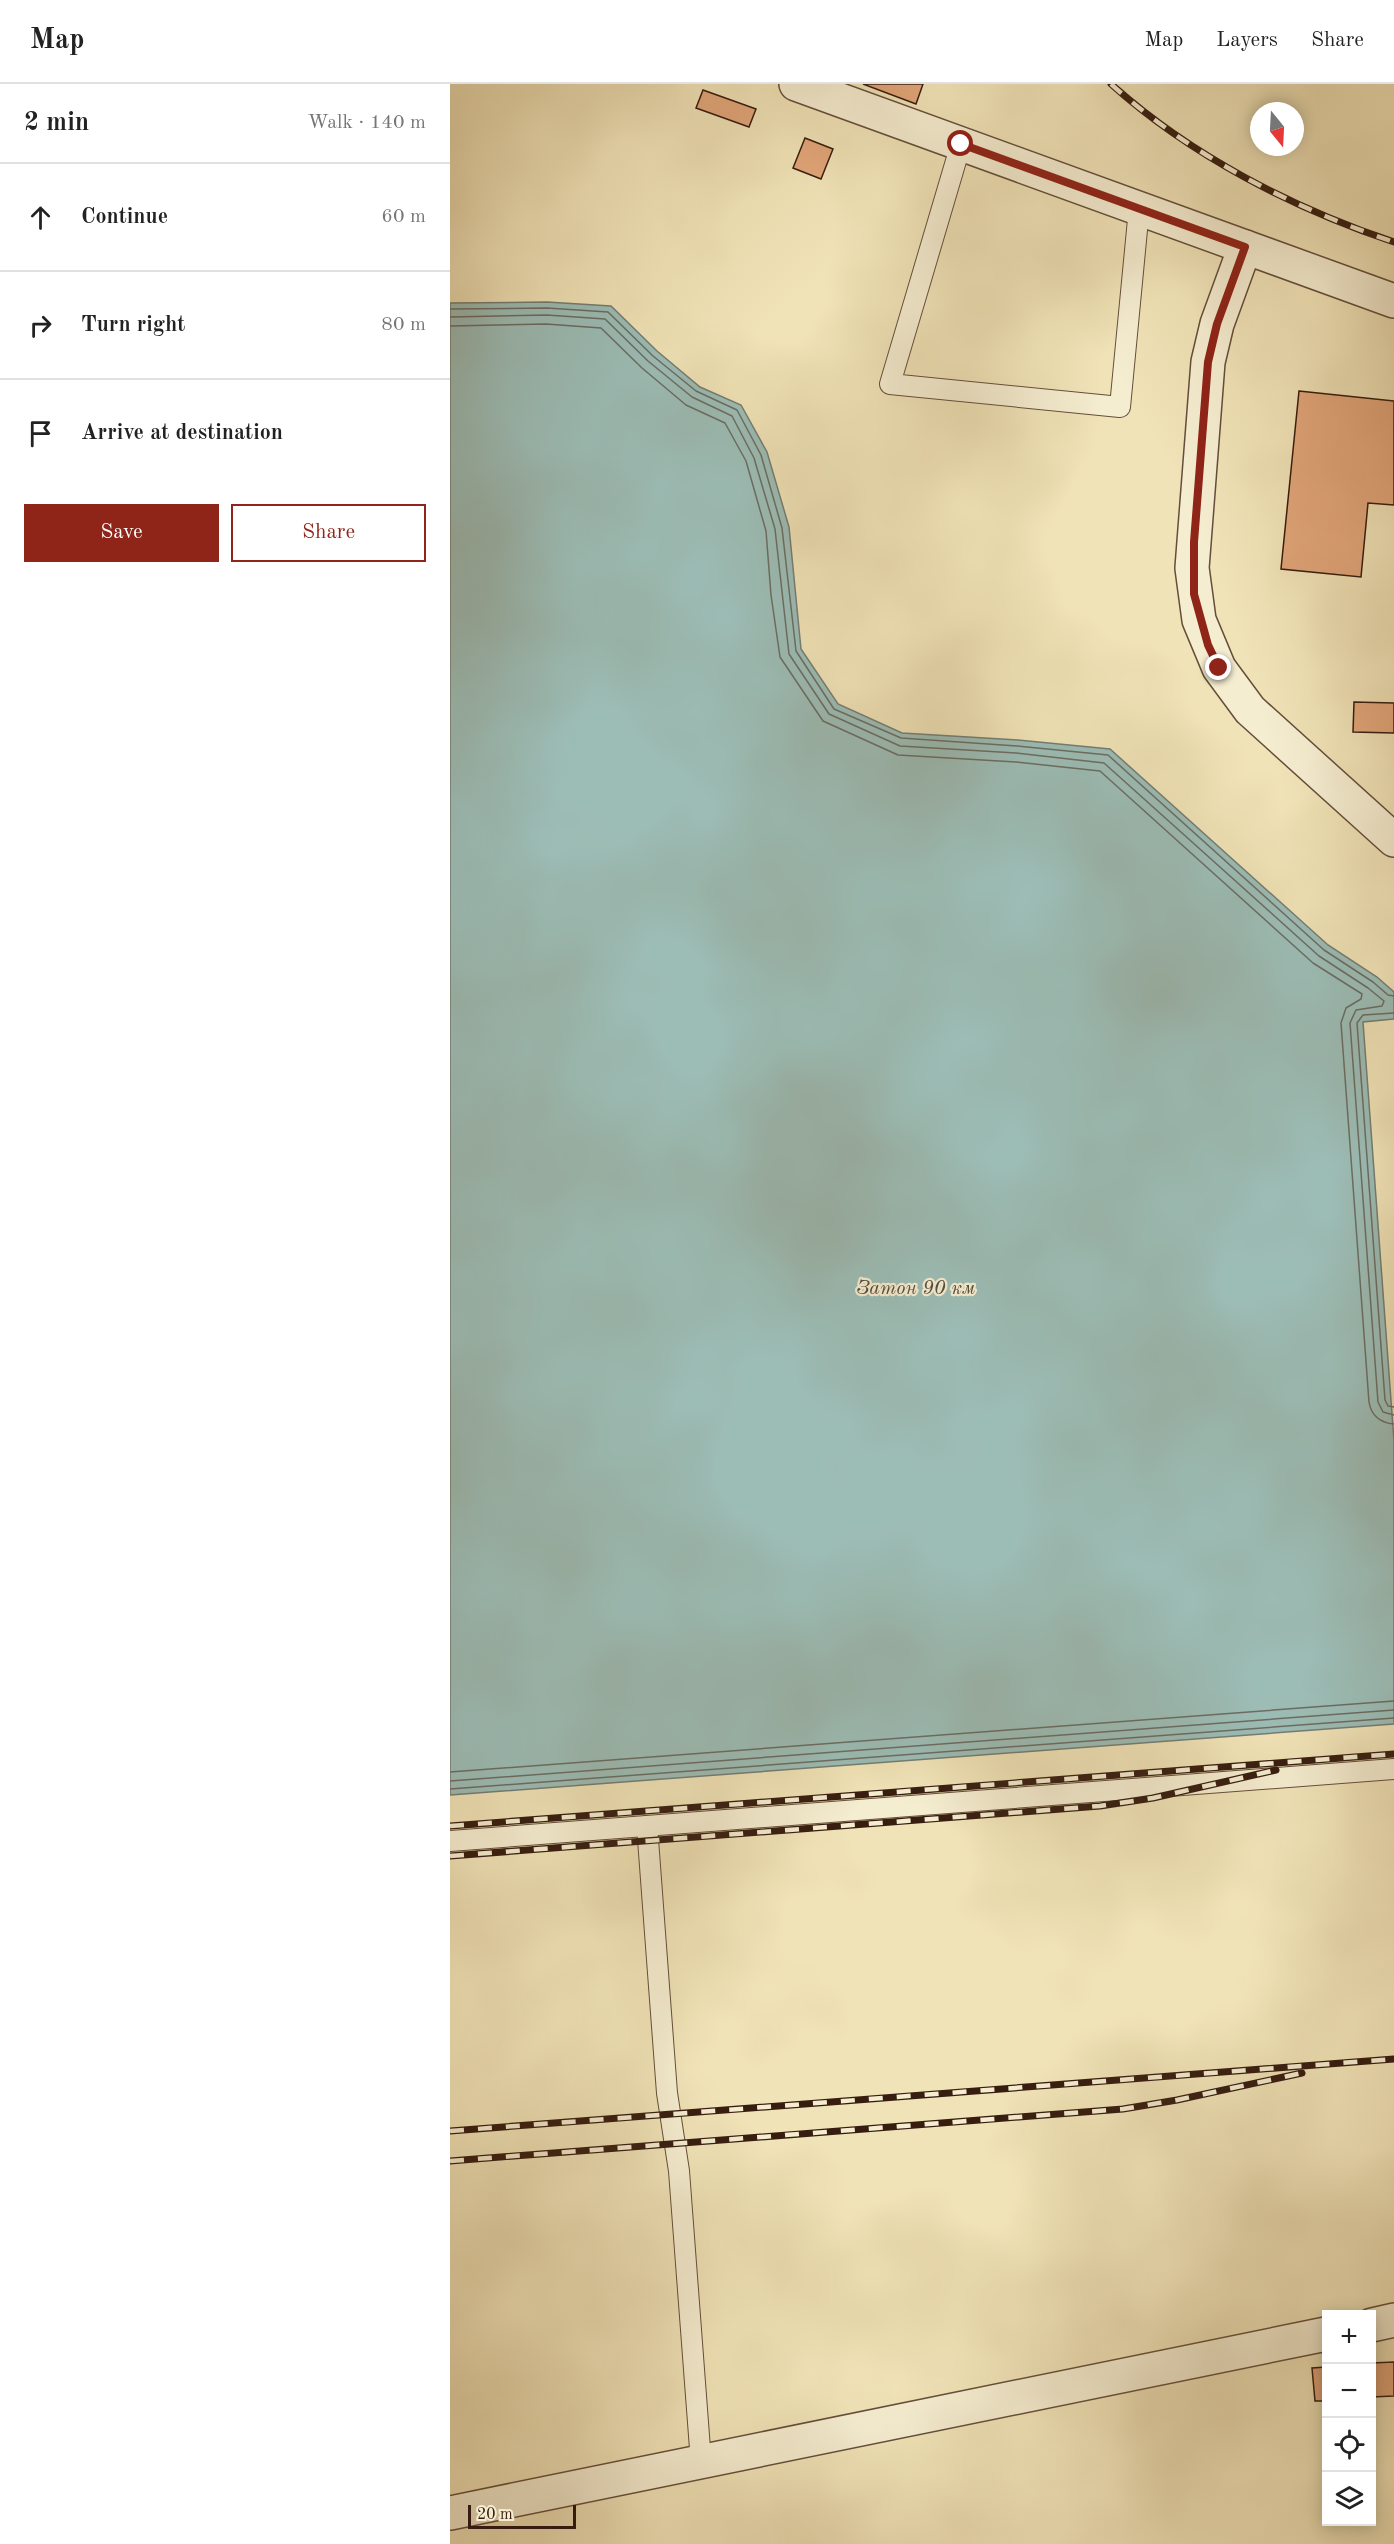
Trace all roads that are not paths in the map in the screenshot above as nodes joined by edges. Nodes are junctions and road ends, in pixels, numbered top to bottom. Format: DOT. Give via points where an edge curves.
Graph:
graph roads {
  1 [pos="796,84"];
  2 [pos="961,144"];
  3 [pos="1140,209"];
  4 [pos="1245,247"];
  5 [pos="1394,301"];
  6 [pos="1394,840"];
  7 [pos="1394,1769"];
  8 [pos="647,1826"];
  9 [pos="450,1841"];
  10 [pos="1394,2320"];
  11 [pos="1376,2324"];
  12 [pos="1322,2335"];
  13 [pos="701,2462"];
  14 [pos="450,2513"];
  1 -- 2 [label="street"];
  2 -- 3 [label="street"];
  2 -- 3 [label="lane" via="890,384 1120,407"];
  3 -- 4 [label="street"];
  4 -- 5 [label="street"];
  4 -- 6 [label="street" via="1217,324 1208,362 1192,568 1199,620 1219,668 1250,710"];
  7 -- 8 [label="lane"];
  8 -- 9 [label="lane"];
  8 -- 13 [label="lane"];
  10 -- 11 [label="street"];
  12 -- 13 [label="street"];
  13 -- 14 [label="street"];
}
